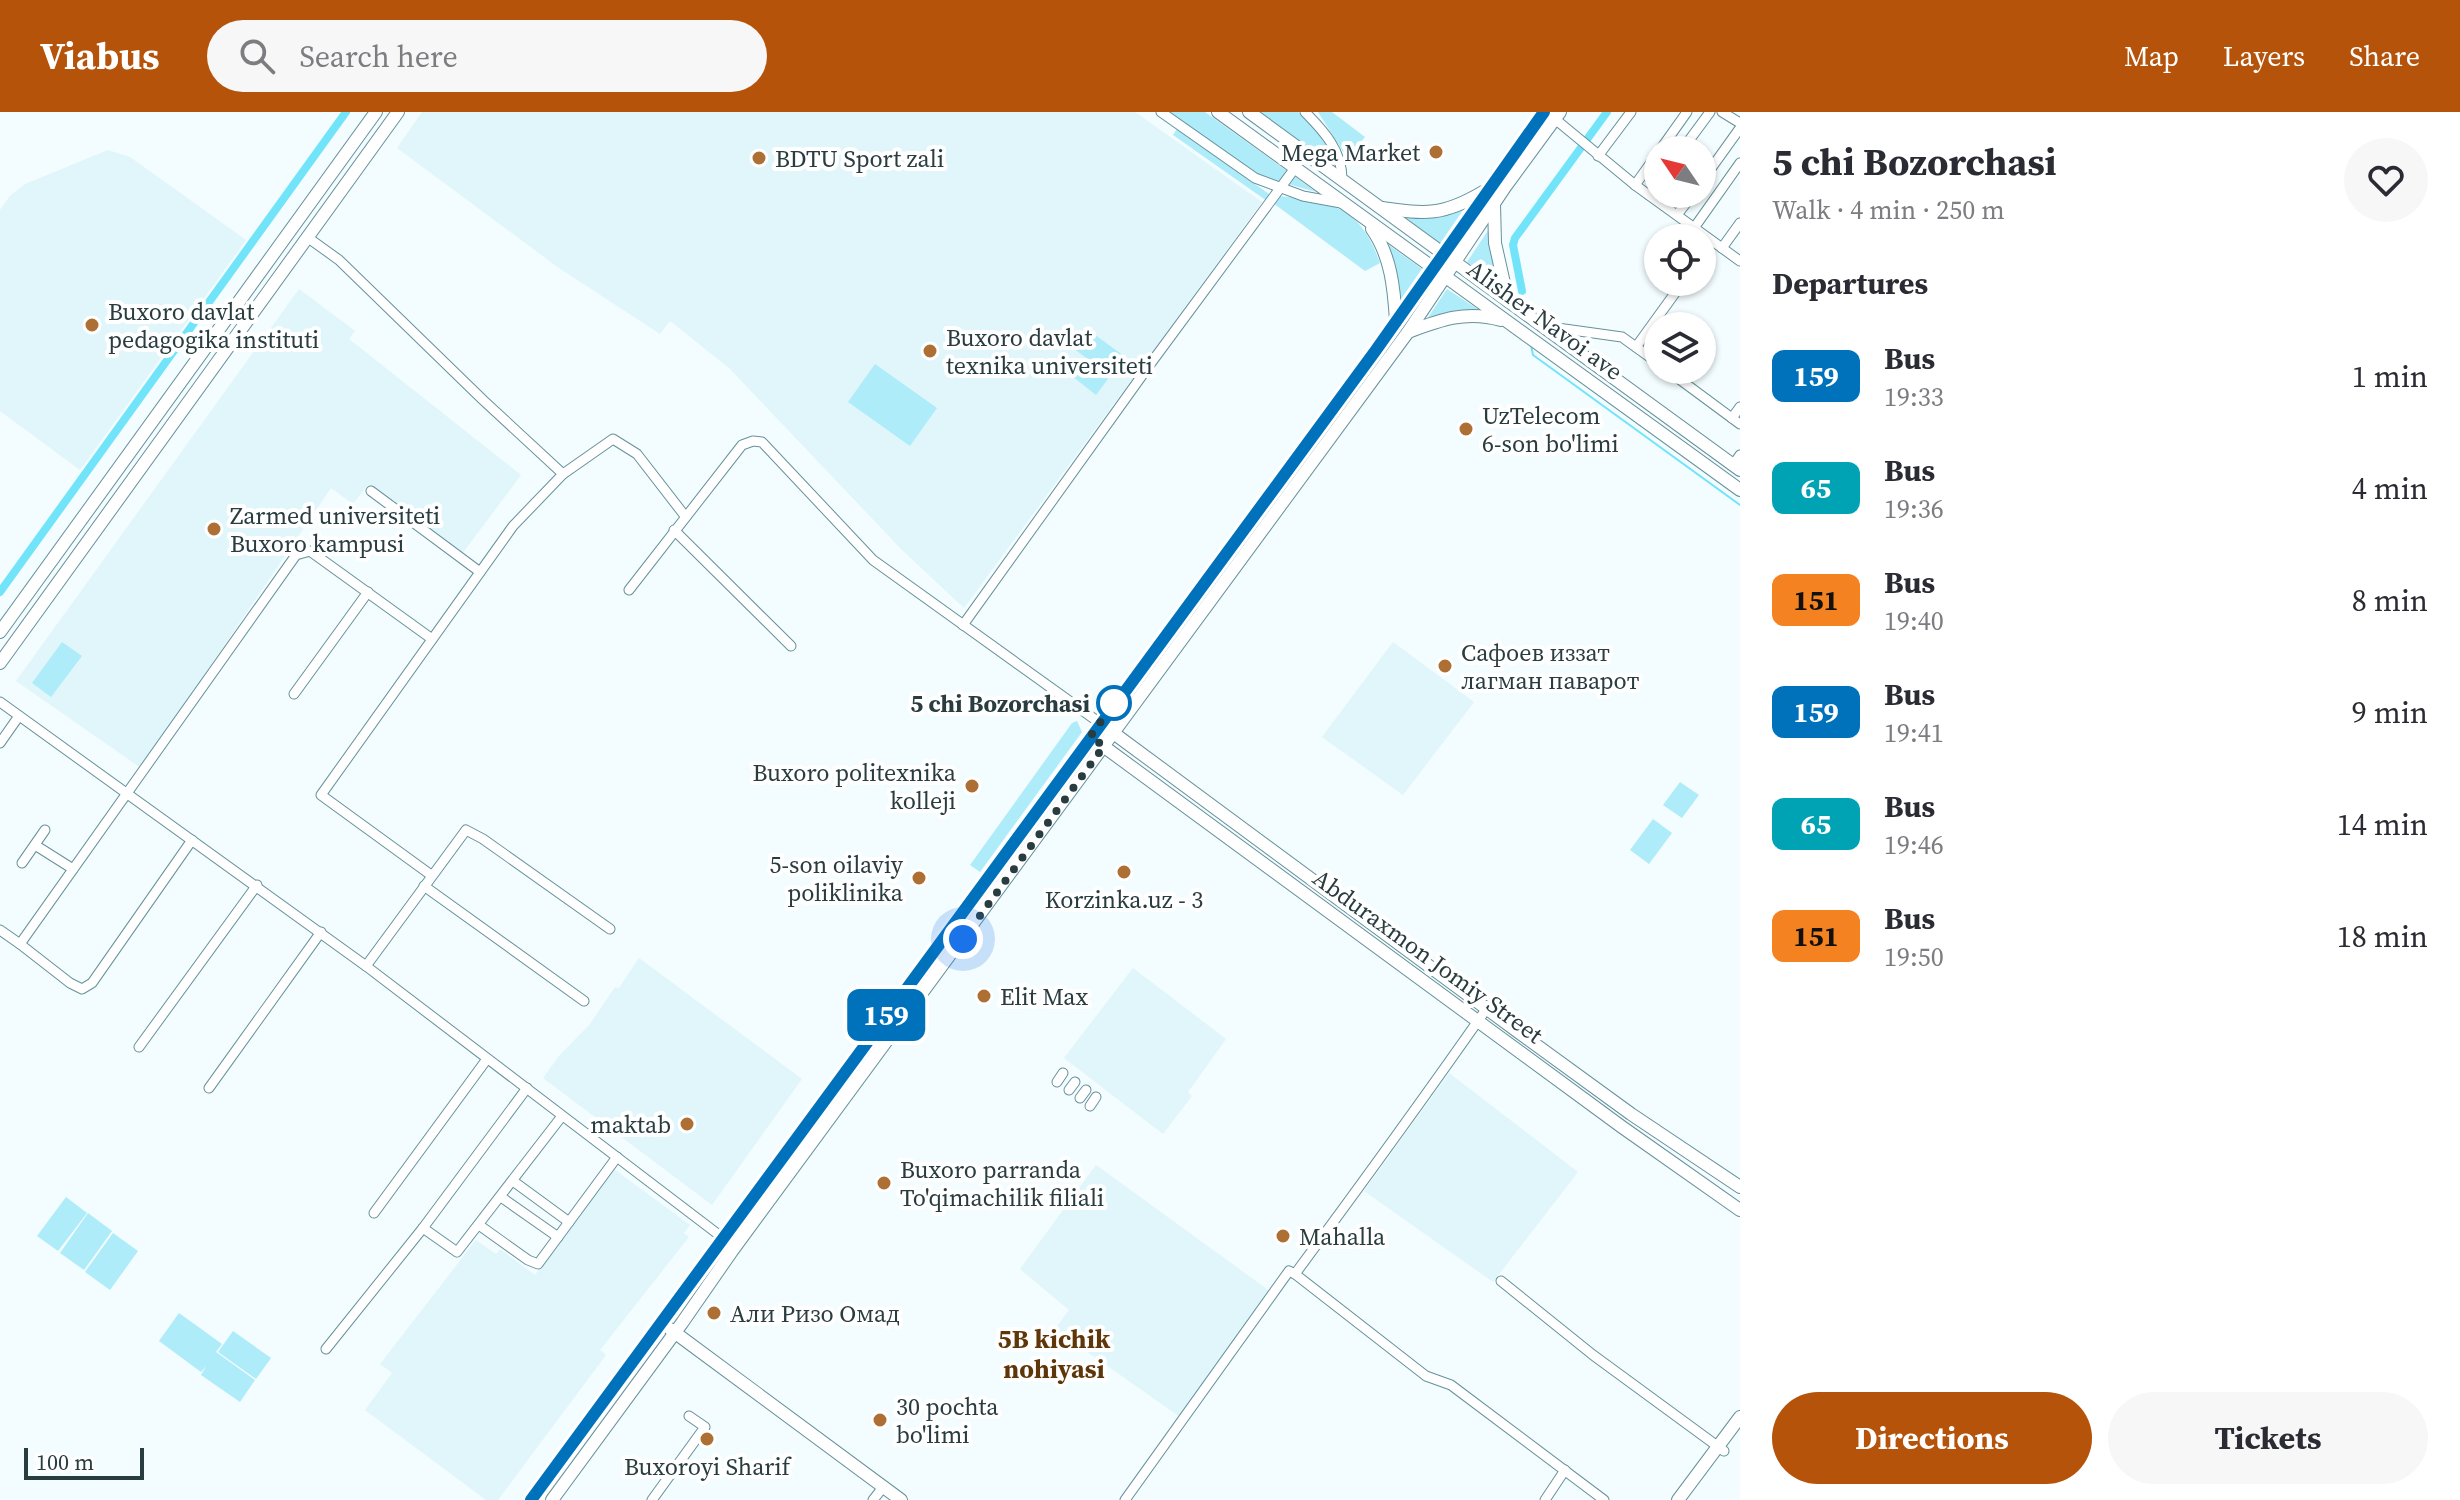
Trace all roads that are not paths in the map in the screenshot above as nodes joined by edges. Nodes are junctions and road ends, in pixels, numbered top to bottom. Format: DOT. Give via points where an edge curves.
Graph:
graph roads {
  1 [pos="376,112"];
  2 [pos="398,112"];
  3 [pos="1161,112"];
  4 [pos="1218,112"];
  5 [pos="1249,112"];
  6 [pos="1305,112"];
  7 [pos="1631,112"];
  8 [pos="1687,112"];
  9 [pos="1710,112"];
  10 [pos="1722,112"];
  11 [pos="1553,114"];
  12 [pos="1740,126"];
  13 [pos="1670,136"];
  14 [pos="1692,136"];
  15 [pos="1598,156"];
  16 [pos="1716,161"];
  17 [pos="1740,163"];
  18 [pos="338,165"];
  19 [pos="1295,168"];
  20 [pos="1644,172"];
  21 [pos="352,175"];
  22 [pos="1342,179"];
  23 [pos="1635,185"];
  24 [pos="322,188"];
  25 [pos="1281,188"];
  26 [pos="1489,188"];
  27 [pos="1644,191"];
  28 [pos="336,198"];
  29 [pos="1343,203"];
  30 [pos="1494,204"];
  31 [pos="1380,208"];
  32 [pos="1667,208"];
  33 [pos="1682,208"];
  34 [pos="1677,215"];
  35 [pos="1365,219"];
  36 [pos="1740,223"];
  37 [pos="1689,224"];
  38 [pos="1697,224"];
  39 [pos="307,237"];
  40 [pos="1716,244"];
  41 [pos="1722,248"];
  42 [pos="1442,255"];
  43 [pos="1739,259"];
  44 [pos="1454,263"];
  45 [pos="1433,268"];
  46 [pos="1446,276"];
  47 [pos="1673,296"];
  48 [pos="1508,301"];
  49 [pos="1396,321"];
  50 [pos="1509,322"];
  51 [pos="1542,326"];
  52 [pos="1408,332"];
  53 [pos="1636,347"];
  54 [pos="1644,353"];
  55 [pos="1686,384"];
  56 [pos="1740,407"];
  57 [pos="1736,421"];
  58 [pos="1738,463"];
  59 [pos="563,474"];
  60 [pos="1740,490"];
  61 [pos="371,491"];
  62 [pos="685,516"];
  63 [pos="674,530"];
  64 [pos="480,572"];
  65 [pos="629,590"];
  66 [pos="368,592"];
  67 [pos="963,625"];
  68 [pos="0,632"];
  69 [pos="432,639"];
  70 [pos="791,646"];
  71 [pos="0,663"];
  72 [pos="294,694"];
  73 [pos="0,702"];
  74 [pos="19,716"];
  75 [pos="1100,723"];
  76 [pos="1113,732"];
  77 [pos="1090,737"];
  78 [pos="0,743"];
  79 [pos="1104,746"];
  80 [pos="128,794"];
  81 [pos="45,830"];
  82 [pos="192,840"];
  83 [pos="35,845"];
  84 [pos="22,863"];
  85 [pos="73,869"];
  86 [pos="431,875"];
  87 [pos="257,885"];
  88 [pos="424,886"];
  89 [pos="610,929"];
  90 [pos="0,930"];
  91 [pos="321,932"];
  92 [pos="20,944"];
  93 [pos="366,966"];
  94 [pos="584,1001"];
  95 [pos="1487,1008"];
  96 [pos="1478,1021"];
  97 [pos="139,1047"];
  98 [pos="487,1059"];
  99 [pos="209,1088"];
  100 [pos="527,1088"];
  101 [pos="562,1116"];
  102 [pos="617,1157"];
  103 [pos="513,1181"];
  104 [pos="1740,1187"];
  105 [pos="501,1197"];
  106 [pos="1740,1210"];
  107 [pos="374,1213"];
  108 [pos="569,1222"];
  109 [pos="479,1225"];
  110 [pos="423,1228"];
  111 [pos="558,1237"];
  112 [pos="723,1238"];
  113 [pos="1295,1274"];
  114 [pos="1501,1281"];
  115 [pos="661,1322"];
  116 [pos="674,1332"];
  117 [pos="326,1349"];
  118 [pos="689,1416"];
  119 [pos="1740,1417"];
  120 [pos="1740,1429"];
  121 [pos="1721,1449"];
  122 [pos="1565,1470"];
  123 [pos="884,1486"];
  124 [pos="531,1500"];
  125 [pos="552,1500"];
  126 [pos="652,1500"];
  127 [pos="873,1500"];
  128 [pos="901,1500"];
  129 [pos="1125,1500"];
  130 [pos="1545,1500"];
  131 [pos="1604,1500"];
  132 [pos="1678,1500"];
  133 [pos="1688,1500"];
  1 -- 18 [label="main road"];
  2 -- 21 [label="main road"];
  3 -- 25 [label="street" via="1255,178"];
  4 -- 19 [label="main road, Alisher Navoi ave"];
  5 -- 22 [label="main road, Alisher Navoi ave"];
  6 -- 22 [label="street" via="1337,151"];
  7 -- 15 [label="street"];
  8 -- 13 [label="street"];
  9 -- 14 [label="street"];
  10 -- 12 [label="street"];
  11 -- 15 [label="street"];
  11 -- 26 [label="main road"];
  11 -- 30 [label="main road"];
  12 -- 16 [label="street"];
  15 -- 23 [label="street"];
  17 -- 38 [label="street"];
  18 -- 21 [label="main road"];
  18 -- 24 [label="main road"];
  19 -- 25 [label="street"];
  19 -- 29 [label="main road, Alisher Navoi ave"];
  20 -- 23 [label="street"];
  21 -- 28 [label="main road"];
  22 -- 31 [label="main road, Alisher Navoi ave"];
  23 -- 27 [label="street"];
  24 -- 28 [label="main road"];
  24 -- 68 [label="main road"];
  25 -- 29 [label="street"];
  25 -- 67 [label="street"];
  26 -- 31 [label="main road" via="1436,212"];
  26 -- 42 [label="main road"];
  28 -- 39 [label="main road"];
  29 -- 35 [label="main road, Alisher Navoi ave"];
  30 -- 44 [label="main road"];
  30 -- 48 [label="main road" via="1495,243"];
  31 -- 42 [label="main road, Alisher Navoi ave"];
  32 -- 34 [label="street"];
  33 -- 34 [label="street"];
  34 -- 37 [label="street"];
  35 -- 45 [label="main road, Alisher Navoi ave"];
  35 -- 49 [label="main road" via="1389,262"];
  36 -- 41 [label="street"];
  39 -- 59 [label="street" via="339,260"];
  39 -- 71 [label="main road"];
  40 -- 41 [label="street"];
  41 -- 43 [label="street"];
  42 -- 44 [label="main road, Alisher Navoi ave"];
  42 -- 45 [label="main road"];
  44 -- 46 [label="main road"];
  44 -- 48 [label="main road, Alisher Navoi ave"];
  45 -- 46 [label="main road, Alisher Navoi ave"];
  45 -- 49 [label="main road"];
  46 -- 50 [label="main road, Alisher Navoi ave"];
  46 -- 52 [label="main road"];
  47 -- 53 [label="street"];
  48 -- 51 [label="main road, Alisher Navoi ave"];
  49 -- 75 [label="main road"];
  50 -- 52 [label="main road" via="1460,315"];
  50 -- 60 [label="main road, Alisher Navoi ave"];
  51 -- 53 [label="street" via="1622,337"];
  51 -- 58 [label="main road, Alisher Navoi ave"];
  52 -- 76 [label="main road"];
  53 -- 54 [label="street"];
  55 -- 57 [label="street"];
  56 -- 57 [label="street"];
  59 -- 62 [label="street" via="613,439 637,454"];
  59 -- 64 [label="street" via="513,526"];
  61 -- 64 [label="street"];
  62 -- 63 [label="street"];
  62 -- 67 [label="street" via="742,445 762,442 873,560"];
  63 -- 65 [label="street"];
  63 -- 70 [label="street"];
  64 -- 69 [label="street"];
  66 -- 69 [label="street"];
  66 -- 72 [label="street"];
  66 -- 80 [label="street" via="310,551 296,555"];
  67 -- 75 [label="street"];
  69 -- 86 [label="street" via="321,795"];
  73 -- 74 [label="street"];
  74 -- 78 [label="street"];
  74 -- 80 [label="street"];
  75 -- 76 [label="main road, Abduraxmon Jomiy Street"];
  75 -- 77 [label="main road"];
  76 -- 79 [label="main road"];
  76 -- 95 [label="main road, Abduraxmon Jomiy Street"];
  77 -- 79 [label="main road, Abduraxmon Jomiy Street"];
  77 -- 112 [label="main road"];
  79 -- 96 [label="main road, Abduraxmon Jomiy Street"];
  79 -- 116 [label="main road"];
  80 -- 82 [label="street"];
  80 -- 85 [label="street"];
  81 -- 83 [label="street"];
  82 -- 87 [label="street"];
  82 -- 92 [label="street" via="92,983 82,989 70,983"];
  83 -- 84 [label="street"];
  83 -- 85 [label="street"];
  85 -- 92 [label="street"];
  86 -- 88 [label="street"];
  86 -- 89 [label="street" via="466,830"];
  87 -- 91 [label="street"];
  87 -- 97 [label="street"];
  88 -- 93 [label="street"];
  88 -- 94 [label="street"];
  90 -- 92 [label="street"];
  91 -- 93 [label="street"];
  91 -- 99 [label="street"];
  93 -- 98 [label="street"];
  95 -- 96 [label="street"];
  95 -- 104 [label="main road, Abduraxmon Jomiy Street"];
  96 -- 106 [label="main road, Abduraxmon Jomiy Street"];
  96 -- 113 [label="street"];
  98 -- 100 [label="street"];
  98 -- 107 [label="street"];
  100 -- 101 [label="street"];
  100 -- 110 [label="street"];
  101 -- 102 [label="street"];
  101 -- 103 [label="street"];
  102 -- 108 [label="street"];
  102 -- 112 [label="street"];
  103 -- 105 [label="street"];
  103 -- 108 [label="street"];
  105 -- 109 [label="street"];
  105 -- 111 [label="street"];
  108 -- 111 [label="street"];
  109 -- 110 [label="street" via="457,1252"];
  109 -- 111 [label="street" via="538,1264"];
  110 -- 117 [label="street"];
  112 -- 115 [label="main road"];
  113 -- 122 [label="street" via="1426,1376 1451,1385"];
  113 -- 129 [label="street" via="1289,1271"];
  114 -- 121 [label="street"];
  115 -- 116 [label="main road"];
  115 -- 124 [label="main road"];
  116 -- 123 [label="main road"];
  116 -- 125 [label="main road"];
  118 -- 126 [label="street" via="705,1427"];
  119 -- 121 [label="main road"];
  120 -- 121 [label="main road"];
  121 -- 132 [label="main road"];
  121 -- 133 [label="main road"];
  122 -- 130 [label="street"];
  122 -- 131 [label="street"];
  123 -- 127 [label="street"];
  123 -- 128 [label="main road"];
}
